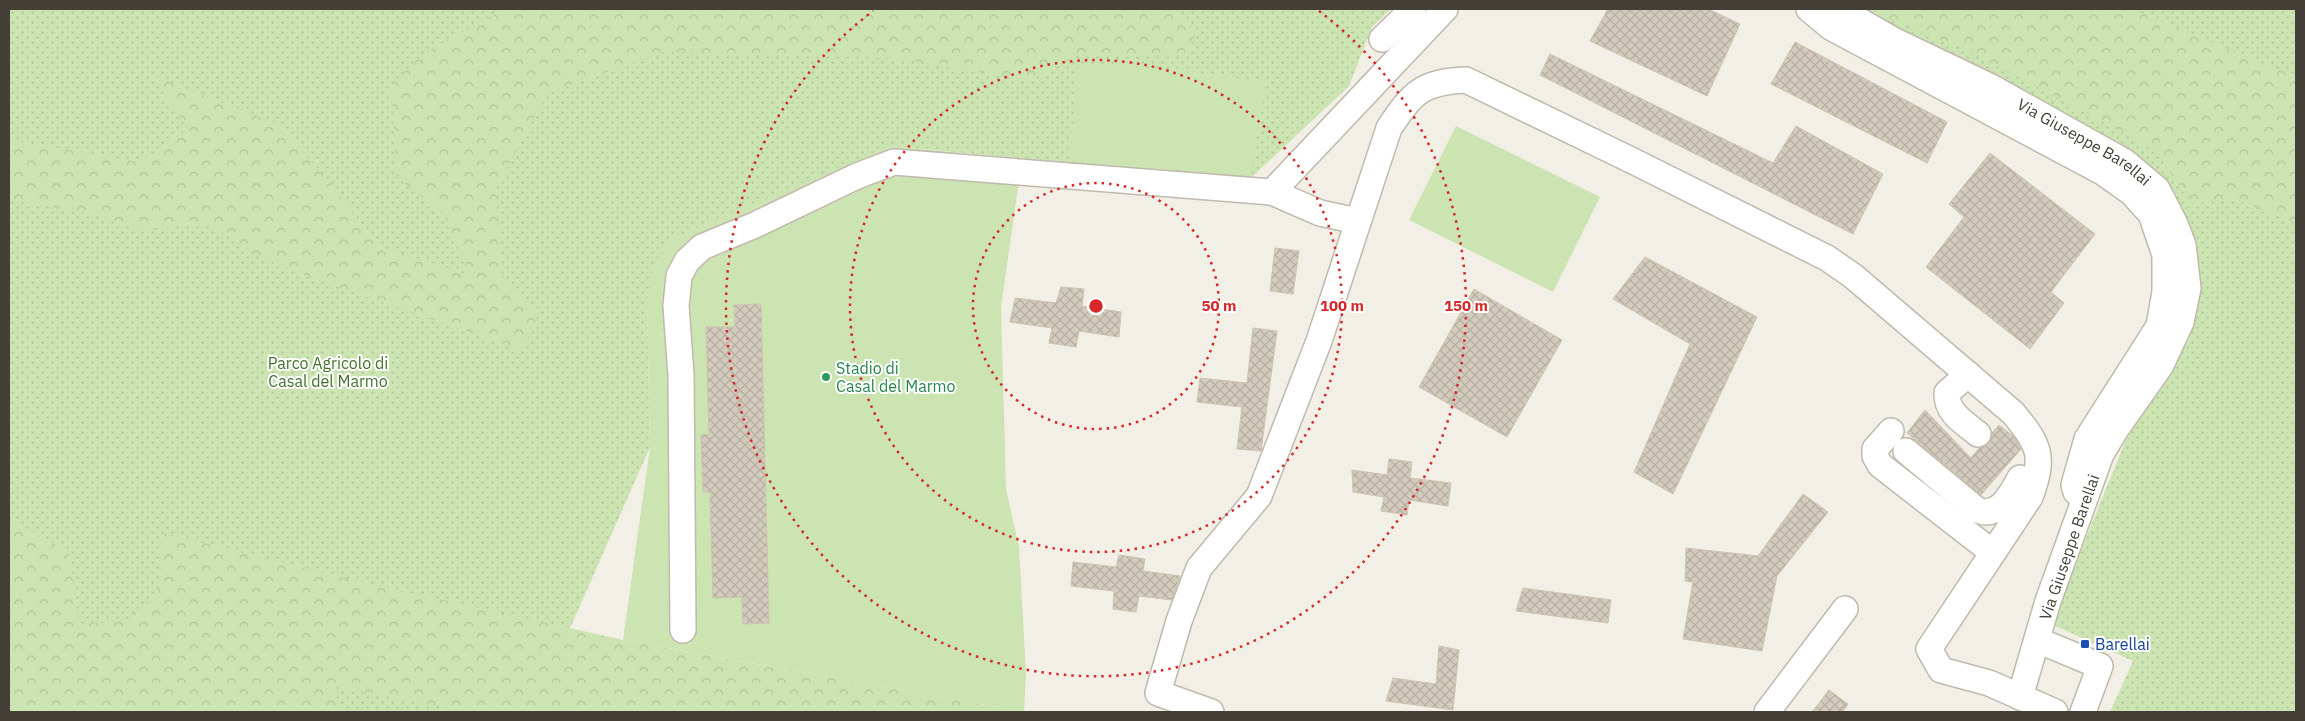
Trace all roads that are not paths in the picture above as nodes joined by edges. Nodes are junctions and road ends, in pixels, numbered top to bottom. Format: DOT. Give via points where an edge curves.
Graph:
graph roads {
  1 [pos="1413,9"];
  2 [pos="1445,9"];
  3 [pos="1809,9"];
  4 [pos="1839,9"];
  5 [pos="1382,39"];
  6 [pos="1272,192"];
  7 [pos="1357,221"];
  8 [pos="1968,374"];
  9 [pos="1891,431"];
  10 [pos="1978,434"];
  11 [pos="1906,452"];
  12 [pos="2020,478"];
  13 [pos="1951,489"];
  14 [pos="2082,505"];
  15 [pos="1937,509"];
  16 [pos="1992,552"];
  17 [pos="1845,609"];
  18 [pos="683,630"];
  19 [pos="2037,640"];
  20 [pos="2020,697"];
  21 [pos="1212,712"];
  22 [pos="1767,712"];
  23 [pos="2055,712"];
  24 [pos="2083,712"];
  1 -- 5 [label="street"];
  2 -- 6 [label="street"];
  3 -- 14 [label="street" via="1832,28 2104,173 2132,193 2151,214 2165,255 2165,292 2159,326 2087,439 2074,485"];
  4 -- 14 [label="street, Via Giuseppe Barellai" via="1895,41 1991,87 2125,162 2157,189 2175,224 2183,246 2188,288 2181,322 2161,365 2101,454"];
  6 -- 7 [label="street" via="1320,213"];
  6 -- 18 [label="street" via="894,162 702,247 687,261 679,276 676,306 680,375"];
  7 -- 8 [label="street" via="1389,128 1407,101 1440,82 1466,80 1827,258 1853,276"];
  7 -- 21 [label="street" via="1319,341 1259,496 1199,568 1179,621 1158,693"];
  8 -- 10 [label="street" via="1947,393 1947,401 1953,413"];
  8 -- 16 [label="street" via="2013,413 2032,435 2038,455 2038,476 2030,497"];
  9 -- 15 [label="street" via="1875,449 1880,465"];
  11 -- 13 [label="street"];
  12 -- 13 [label="street" via="2006,502 1992,511 1977,510"];
  13 -- 15 [label="street"];
  14 -- 19 [label="street, Via Giuseppe Barellai"];
  15 -- 16 [label="street"];
  16 -- 20 [label="street" via="1929,650 1941,670 1989,682"];
  17 -- 22 [label="street"];
  19 -- 20 [label="street, Via Giuseppe Barellai"];
  19 -- 24 [label="street, Via Giuseppe Barellai" via="2100,666"];
  20 -- 23 [label="street"];
}
